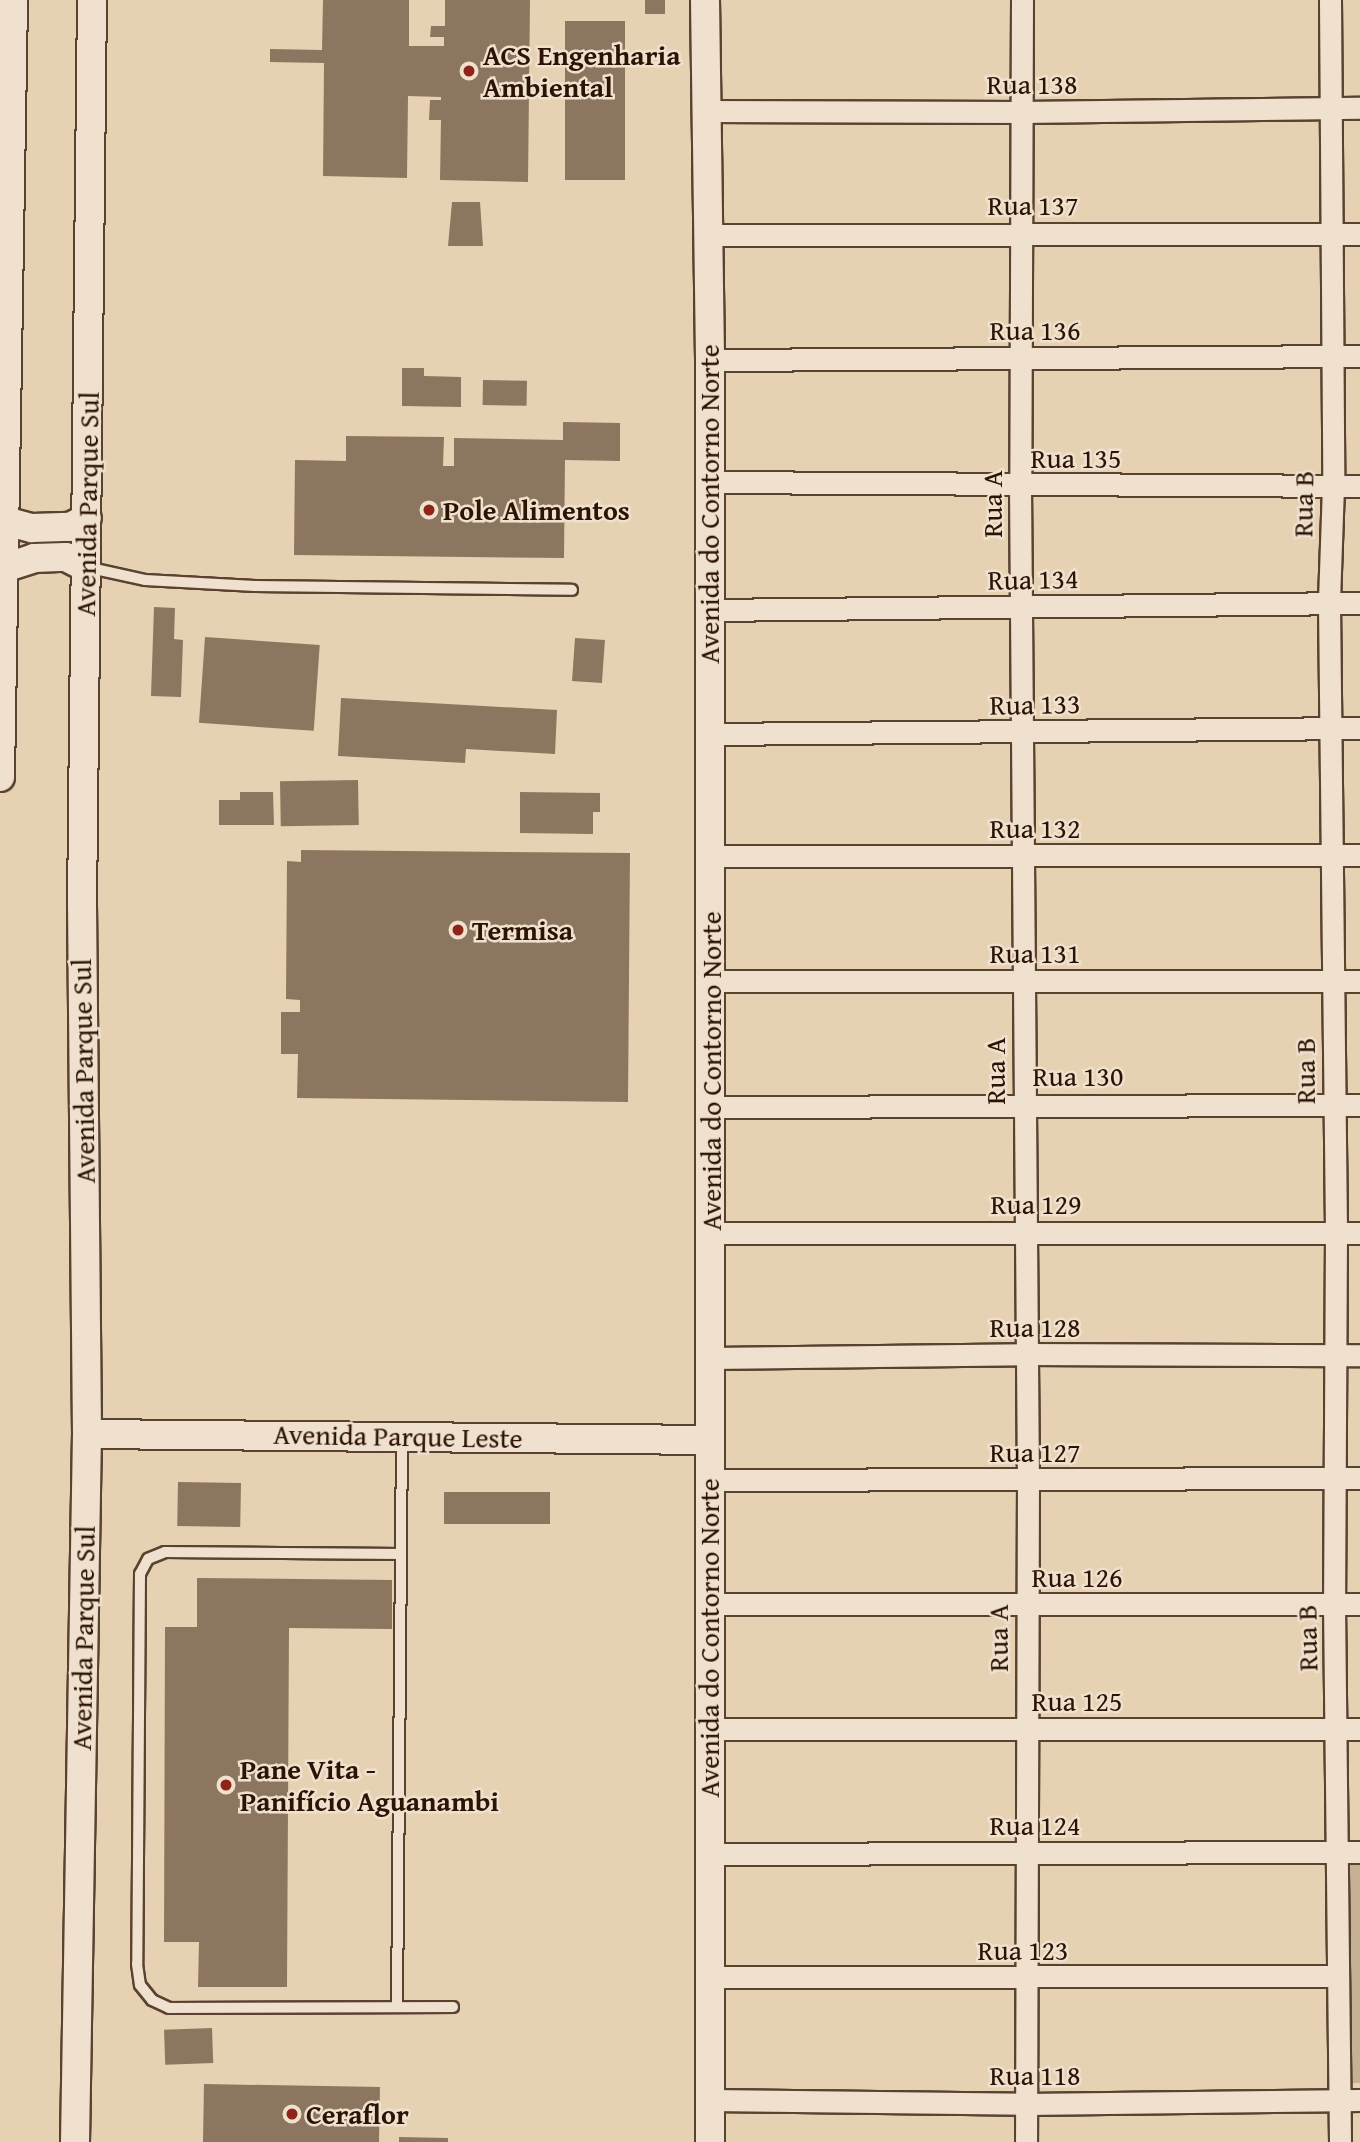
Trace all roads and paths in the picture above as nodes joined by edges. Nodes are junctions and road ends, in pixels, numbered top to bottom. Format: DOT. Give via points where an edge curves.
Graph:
graph roads {
  1 [pos="13,0"];
  2 [pos="92,0"];
  3 [pos="705,0"];
  4 [pos="1022,0"];
  5 [pos="1329,0"];
  6 [pos="1331,108"];
  7 [pos="1360,108"];
  8 [pos="705,111"];
  9 [pos="1021,113"];
  10 [pos="1021,232"];
  11 [pos="1330,234"];
  12 [pos="1360,234"];
  13 [pos="706,235"];
  14 [pos="1331,356"];
  15 [pos="1360,356"];
  16 [pos="3,358"];
  17 [pos="1021,358"];
  18 [pos="710,360"];
  19 [pos="708,482"];
  20 [pos="1020,486"];
  21 [pos="1333,486"];
  22 [pos="1360,486"];
  23 [pos="87,518"];
  24 [pos="5,521"];
  25 [pos="86,567"];
  26 [pos="5,568"];
  27 [pos="572,590"];
  28 [pos="1329,603"];
  29 [pos="1360,603"];
  30 [pos="1021,607"];
  31 [pos="708,610"];
  32 [pos="1330,727"];
  33 [pos="1360,728"];
  34 [pos="1024,733"];
  35 [pos="710,734"];
  36 [pos="0,777"];
  37 [pos="1333,855"];
  38 [pos="1360,855"];
  39 [pos="710,856"];
  40 [pos="1024,856"];
  41 [pos="710,981"];
  42 [pos="1023,981"];
  43 [pos="1334,981"];
  44 [pos="1360,981"];
  45 [pos="1023,1104"];
  46 [pos="1332,1105"];
  47 [pos="1360,1105"];
  48 [pos="711,1107"];
  49 [pos="1025,1232"];
  50 [pos="711,1233"];
  51 [pos="1336,1233"];
  52 [pos="1360,1233"];
  53 [pos="1025,1354"];
  54 [pos="1336,1355"];
  55 [pos="1360,1355"];
  56 [pos="711,1358"];
  57 [pos="87,1434"];
  58 [pos="402,1436"];
  59 [pos="709,1440"];
  60 [pos="1336,1478"];
  61 [pos="1360,1478"];
  62 [pos="709,1480"];
  63 [pos="1028,1481"];
  64 [pos="400,1554"];
  65 [pos="711,1604"];
  66 [pos="1334,1604"];
  67 [pos="1360,1604"];
  68 [pos="1026,1605"];
  69 [pos="709,1729"];
  70 [pos="1337,1729"];
  71 [pos="1360,1729"];
  72 [pos="1026,1730"];
  73 [pos="1336,1852"];
  74 [pos="1360,1852"];
  75 [pos="1026,1853"];
  76 [pos="710,1854"];
  77 [pos="1336,1976"];
  78 [pos="710,1977"];
  79 [pos="1028,1978"];
  80 [pos="397,2007"];
  81 [pos="453,2007"];
  82 [pos="710,2100"];
  83 [pos="1350,2100"];
  84 [pos="1025,2104"];
  85 [pos="75,2142"];
  86 [pos="710,2142"];
  87 [pos="1026,2142"];
  88 [pos="1340,2142"];
  1 -- 16 [label="street"];
  2 -- 23 [label="street, Avenida Parque Sul"];
  3 -- 8 [label="street, Avenida do Contorno Norte"];
  4 -- 9 [label="street, Rua A"];
  5 -- 6 [label="street, Rua B"];
  6 -- 7 [label="street, Rua 138"];
  6 -- 9 [label="street, Rua 138"];
  6 -- 11 [label="street, Rua B"];
  8 -- 9 [label="street, Rua 138"];
  8 -- 13 [label="street, Avenida do Contorno Norte"];
  9 -- 10 [label="street, Rua A"];
  10 -- 11 [label="street, Rua 137"];
  10 -- 13 [label="street, Rua 137"];
  10 -- 17 [label="street, Rua A"];
  11 -- 12 [label="street, Rua 137"];
  11 -- 14 [label="street, Rua B"];
  13 -- 18 [label="street, Avenida do Contorno Norte"];
  14 -- 15 [label="street, Rua 136"];
  14 -- 17 [label="street, Rua 136"];
  14 -- 21 [label="street, Rua B"];
  16 -- 24 [label="street"];
  17 -- 18 [label="street, Rua 136"];
  17 -- 20 [label="street, Rua A"];
  18 -- 19 [label="street, Avenida do Contorno Norte"];
  19 -- 20 [label="street, Rua 135"];
  19 -- 31 [label="street, Avenida do Contorno Norte"];
  20 -- 21 [label="street, Rua 135"];
  20 -- 30 [label="street, Rua A"];
  21 -- 22 [label="street, Rua 135"];
  21 -- 28 [label="street, Rua B"];
  23 -- 24 [label="street" via="70,527 32,528"];
  23 -- 25 [label="street, Avenida Parque Sul"];
  24 -- 26 [label="street"];
  25 -- 26 [label="street" via="66,557 34,558"];
  25 -- 27 [label="lane" via="145,580 255,586"];
  25 -- 57 [label="street, Avenida Parque Sul" via="82,920"];
  26 -- 36 [label="street"];
  28 -- 29 [label="street, Rua 134"];
  28 -- 30 [label="street, Rua 134"];
  28 -- 32 [label="street, Rua B"];
  30 -- 31 [label="street, Rua 134"];
  30 -- 34 [label="street, Rua A"];
  31 -- 35 [label="street, Avenida do Contorno Norte"];
  32 -- 33 [label="street, Rua 133"];
  32 -- 34 [label="street, Rua 133"];
  32 -- 37 [label="street, Rua B"];
  34 -- 35 [label="street, Rua 133"];
  34 -- 40 [label="street, Rua A"];
  35 -- 39 [label="street, Avenida do Contorno Norte"];
  37 -- 38 [label="street, Rua 132"];
  37 -- 40 [label="street, Rua 132"];
  37 -- 43 [label="street, Rua B"];
  39 -- 40 [label="street, Rua 132"];
  39 -- 41 [label="street, Avenida do Contorno Norte"];
  40 -- 42 [label="street, Rua A"];
  41 -- 42 [label="street, Rua 131"];
  41 -- 48 [label="street, Avenida do Contorno Norte"];
  42 -- 43 [label="street, Rua 131"];
  42 -- 45 [label="street, Rua A"];
  43 -- 44 [label="street, Rua 131"];
  43 -- 46 [label="street, Rua B"];
  45 -- 46 [label="street, Rua 130"];
  45 -- 48 [label="street, Rua 130"];
  45 -- 49 [label="street, Rua A"];
  46 -- 47 [label="street, Rua 130"];
  46 -- 51 [label="street, Rua B"];
  48 -- 50 [label="street, Avenida do Contorno Norte"];
  49 -- 50 [label="street, Rua 129"];
  49 -- 51 [label="street, Rua 129"];
  49 -- 53 [label="street, Rua A"];
  50 -- 56 [label="street, Avenida do Contorno Norte"];
  51 -- 52 [label="street, Rua 129"];
  51 -- 54 [label="street, Rua B"];
  53 -- 54 [label="street, Rua 128"];
  53 -- 56 [label="street, Rua 128"];
  53 -- 63 [label="street, Rua A"];
  54 -- 55 [label="street, Rua 128"];
  54 -- 60 [label="street, Rua B"];
  56 -- 59 [label="street, Avenida do Contorno Norte"];
  57 -- 58 [label="street, Avenida Parque Leste"];
  57 -- 85 [label="street, Avenida Parque Sul"];
  58 -- 59 [label="street, Avenida Parque Leste"];
  58 -- 64 [label="lane"];
  59 -- 62 [label="street, Avenida do Contorno Norte"];
  60 -- 61 [label="street, Rua 127"];
  60 -- 63 [label="street, Rua 127"];
  60 -- 66 [label="street, Rua B"];
  62 -- 63 [label="street, Rua 127"];
  62 -- 65 [label="street, Avenida do Contorno Norte"];
  63 -- 68 [label="street, Rua A"];
  64 -- 80 [label="lane"];
  64 -- 80 [label="lane" via="165,1552 148,1559 140,1574 136,1964 140,1985 152,2000 169,2008"];
  65 -- 68 [label="street, Rua 126"];
  65 -- 69 [label="street, Avenida do Contorno Norte"];
  66 -- 67 [label="street, Rua 126"];
  66 -- 68 [label="street, Rua 126"];
  66 -- 70 [label="street, Rua B"];
  68 -- 72 [label="street, Rua A"];
  69 -- 72 [label="street, Rua 125"];
  69 -- 76 [label="street, Avenida do Contorno Norte"];
  70 -- 71 [label="street, Rua 125"];
  70 -- 72 [label="street, Rua 125"];
  70 -- 73 [label="street, Rua B"];
  72 -- 75 [label="street, Rua A"];
  73 -- 74 [label="street, Rua 124"];
  73 -- 75 [label="street, Rua 124"];
  73 -- 77 [label="street, Rua B"];
  75 -- 76 [label="street, Rua 124"];
  75 -- 79 [label="street, Rua A"];
  76 -- 78 [label="street, Avenida do Contorno Norte"];
  77 -- 79 [label="street, Rua 123"];
  77 -- 83 [label="street, Rua B"];
  78 -- 79 [label="street, Rua 123"];
  78 -- 82 [label="street, Avenida do Contorno Norte"];
  79 -- 84 [label="street, Rua A"];
  80 -- 81 [label="lane"];
  82 -- 84 [label="street, Rua 118"];
  82 -- 86 [label="street, Avenida do Contorno Norte"];
  83 -- 84 [label="street, Rua 118"];
  83 -- 88 [label="street, Rua B"];
  84 -- 87 [label="street, Rua A"];
}
